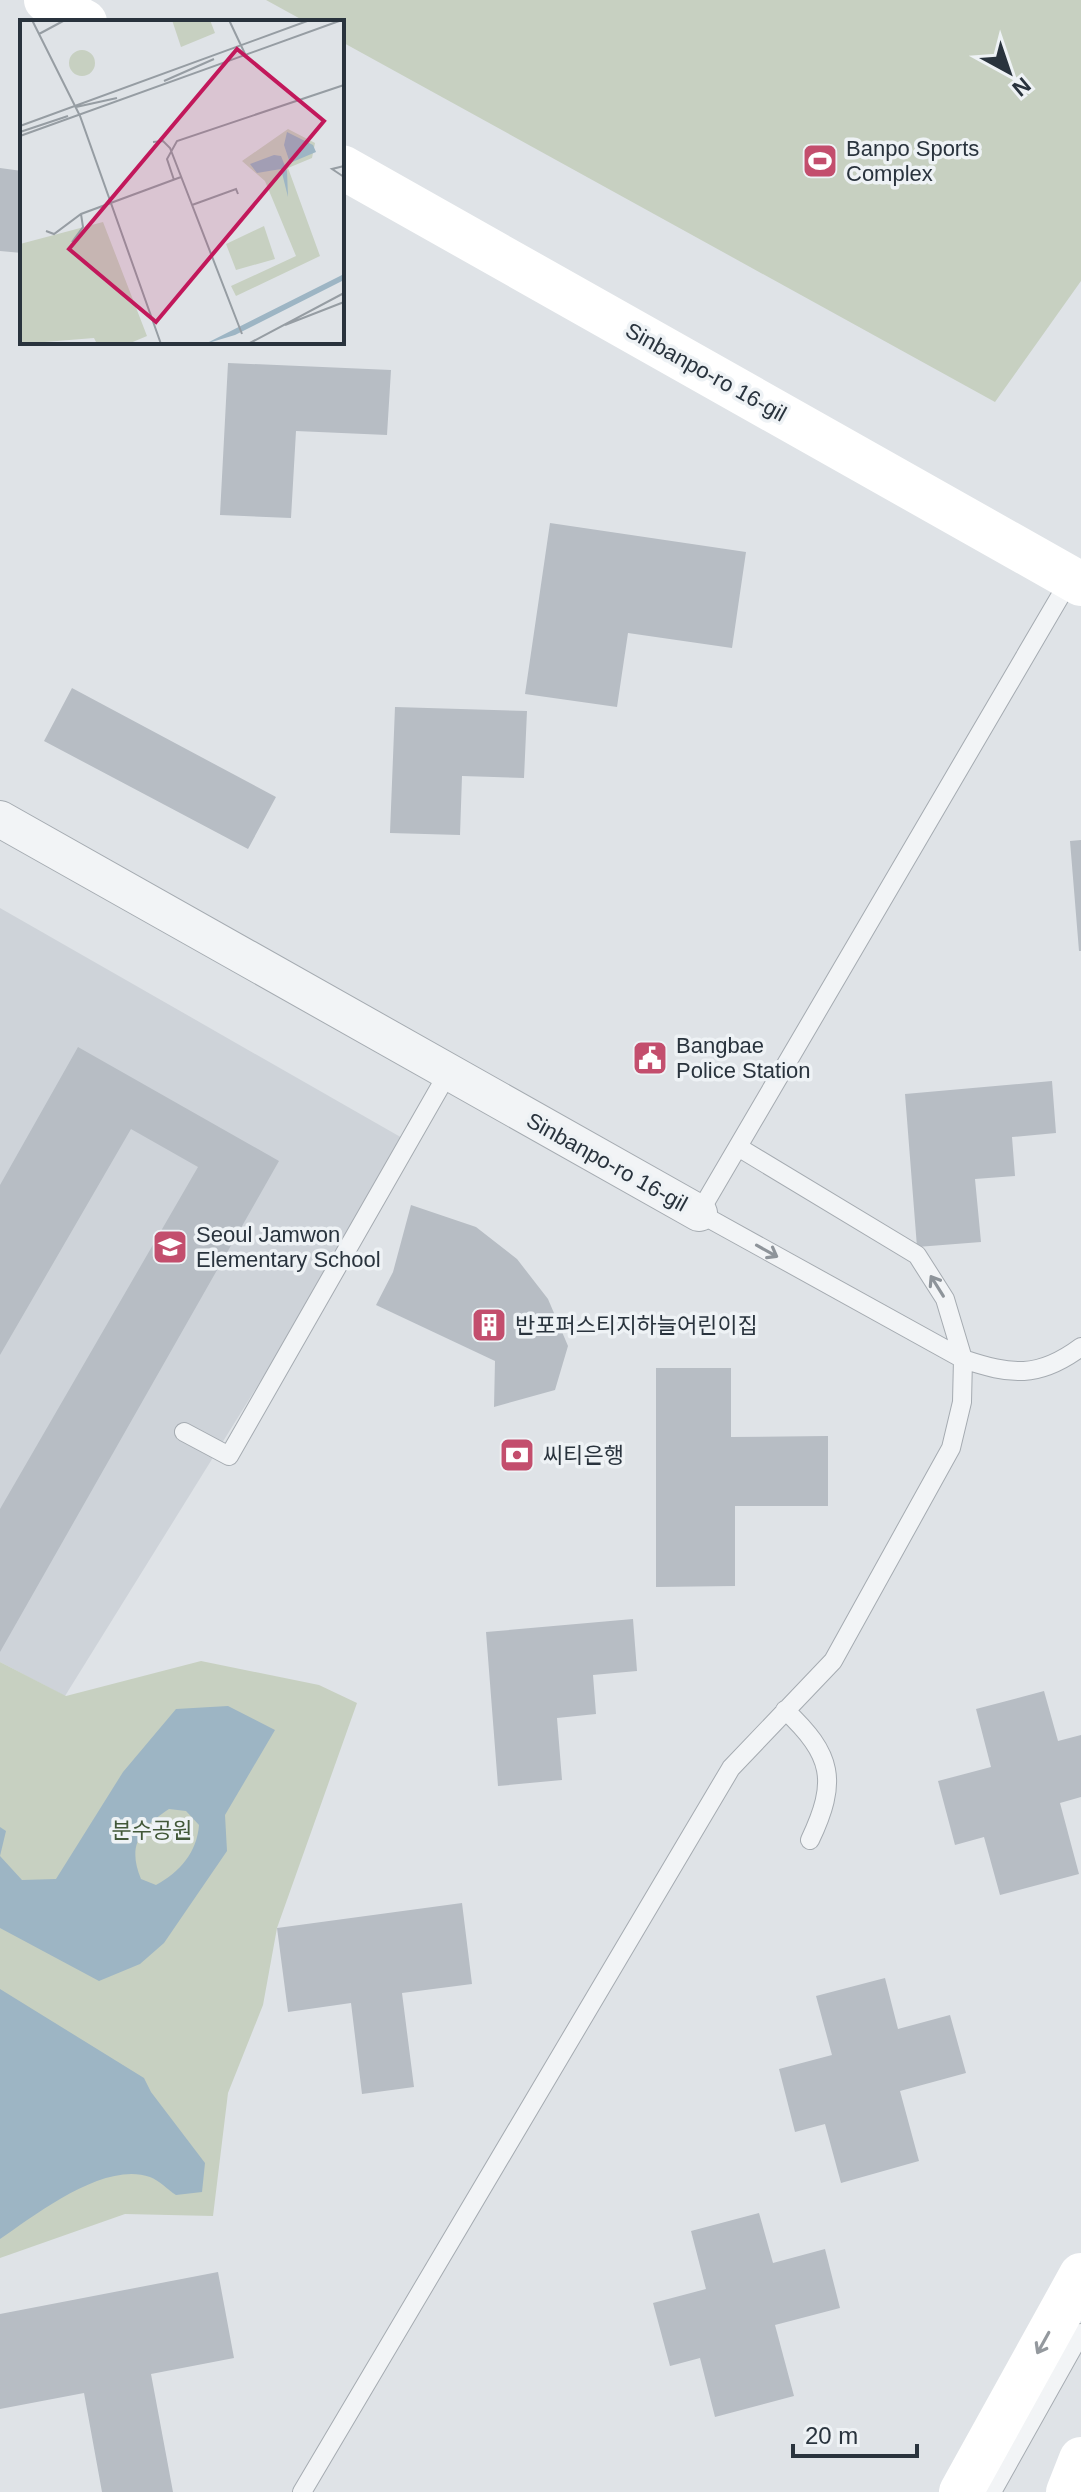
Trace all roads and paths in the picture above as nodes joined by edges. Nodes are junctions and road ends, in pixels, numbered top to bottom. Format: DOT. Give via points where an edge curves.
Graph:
graph roads {
  1 [pos="46,0"];
  2 [pos="81,20"];
  3 [pos="344,168"];
  4 [pos="1078,574"];
  5 [pos="0,819"];
  6 [pos="448,1073"];
  7 [pos="738,1147"];
  8 [pos="699,1213"];
  9 [pos="1081,1347"];
  10 [pos="963,1359"];
  11 [pos="184,1432"];
  12 [pos="785,1710"];
  13 [pos="810,1840"];
  14 [pos="1081,2275"];
  15 [pos="1081,2333"];
  16 [pos="1081,2459"];
  17 [pos="302,2492"];
  18 [pos="970,2492"];
  19 [pos="1068,2492"];
  1 -- 2 [label="street"];
  3 -- 4 [label="street, Sinbanpo-ro 16-gil"];
  4 -- 7 [label="lane, Sinbanpo-ro 16-gil"];
  5 -- 6 [label="street, Sinbanpo-ro 16-gil"];
  6 -- 8 [label="street, Sinbanpo-ro 16-gil"];
  6 -- 11 [label="lane" via="229,1456"];
  7 -- 8 [label="lane, Sinbanpo-ro 16-gil"];
  10 -- 7 [label="lane, one-way" via="945,1299 917,1255"];
  8 -- 10 [label="lane, one-way"];
  9 -- 10 [label="lane" via="1057,1365 1006,1374"];
  10 -- 12 [label="lane" via="962,1402 951,1448 833,1661"];
  12 -- 13 [label="lane" via="811,1735 826,1768 827,1803"];
  12 -- 17 [label="lane" via="731,1768"];
  14 -- 18 [label="street, one-way"];
  15 -- 18 [label="lane"];
  16 -- 19 [label="street"];
}
